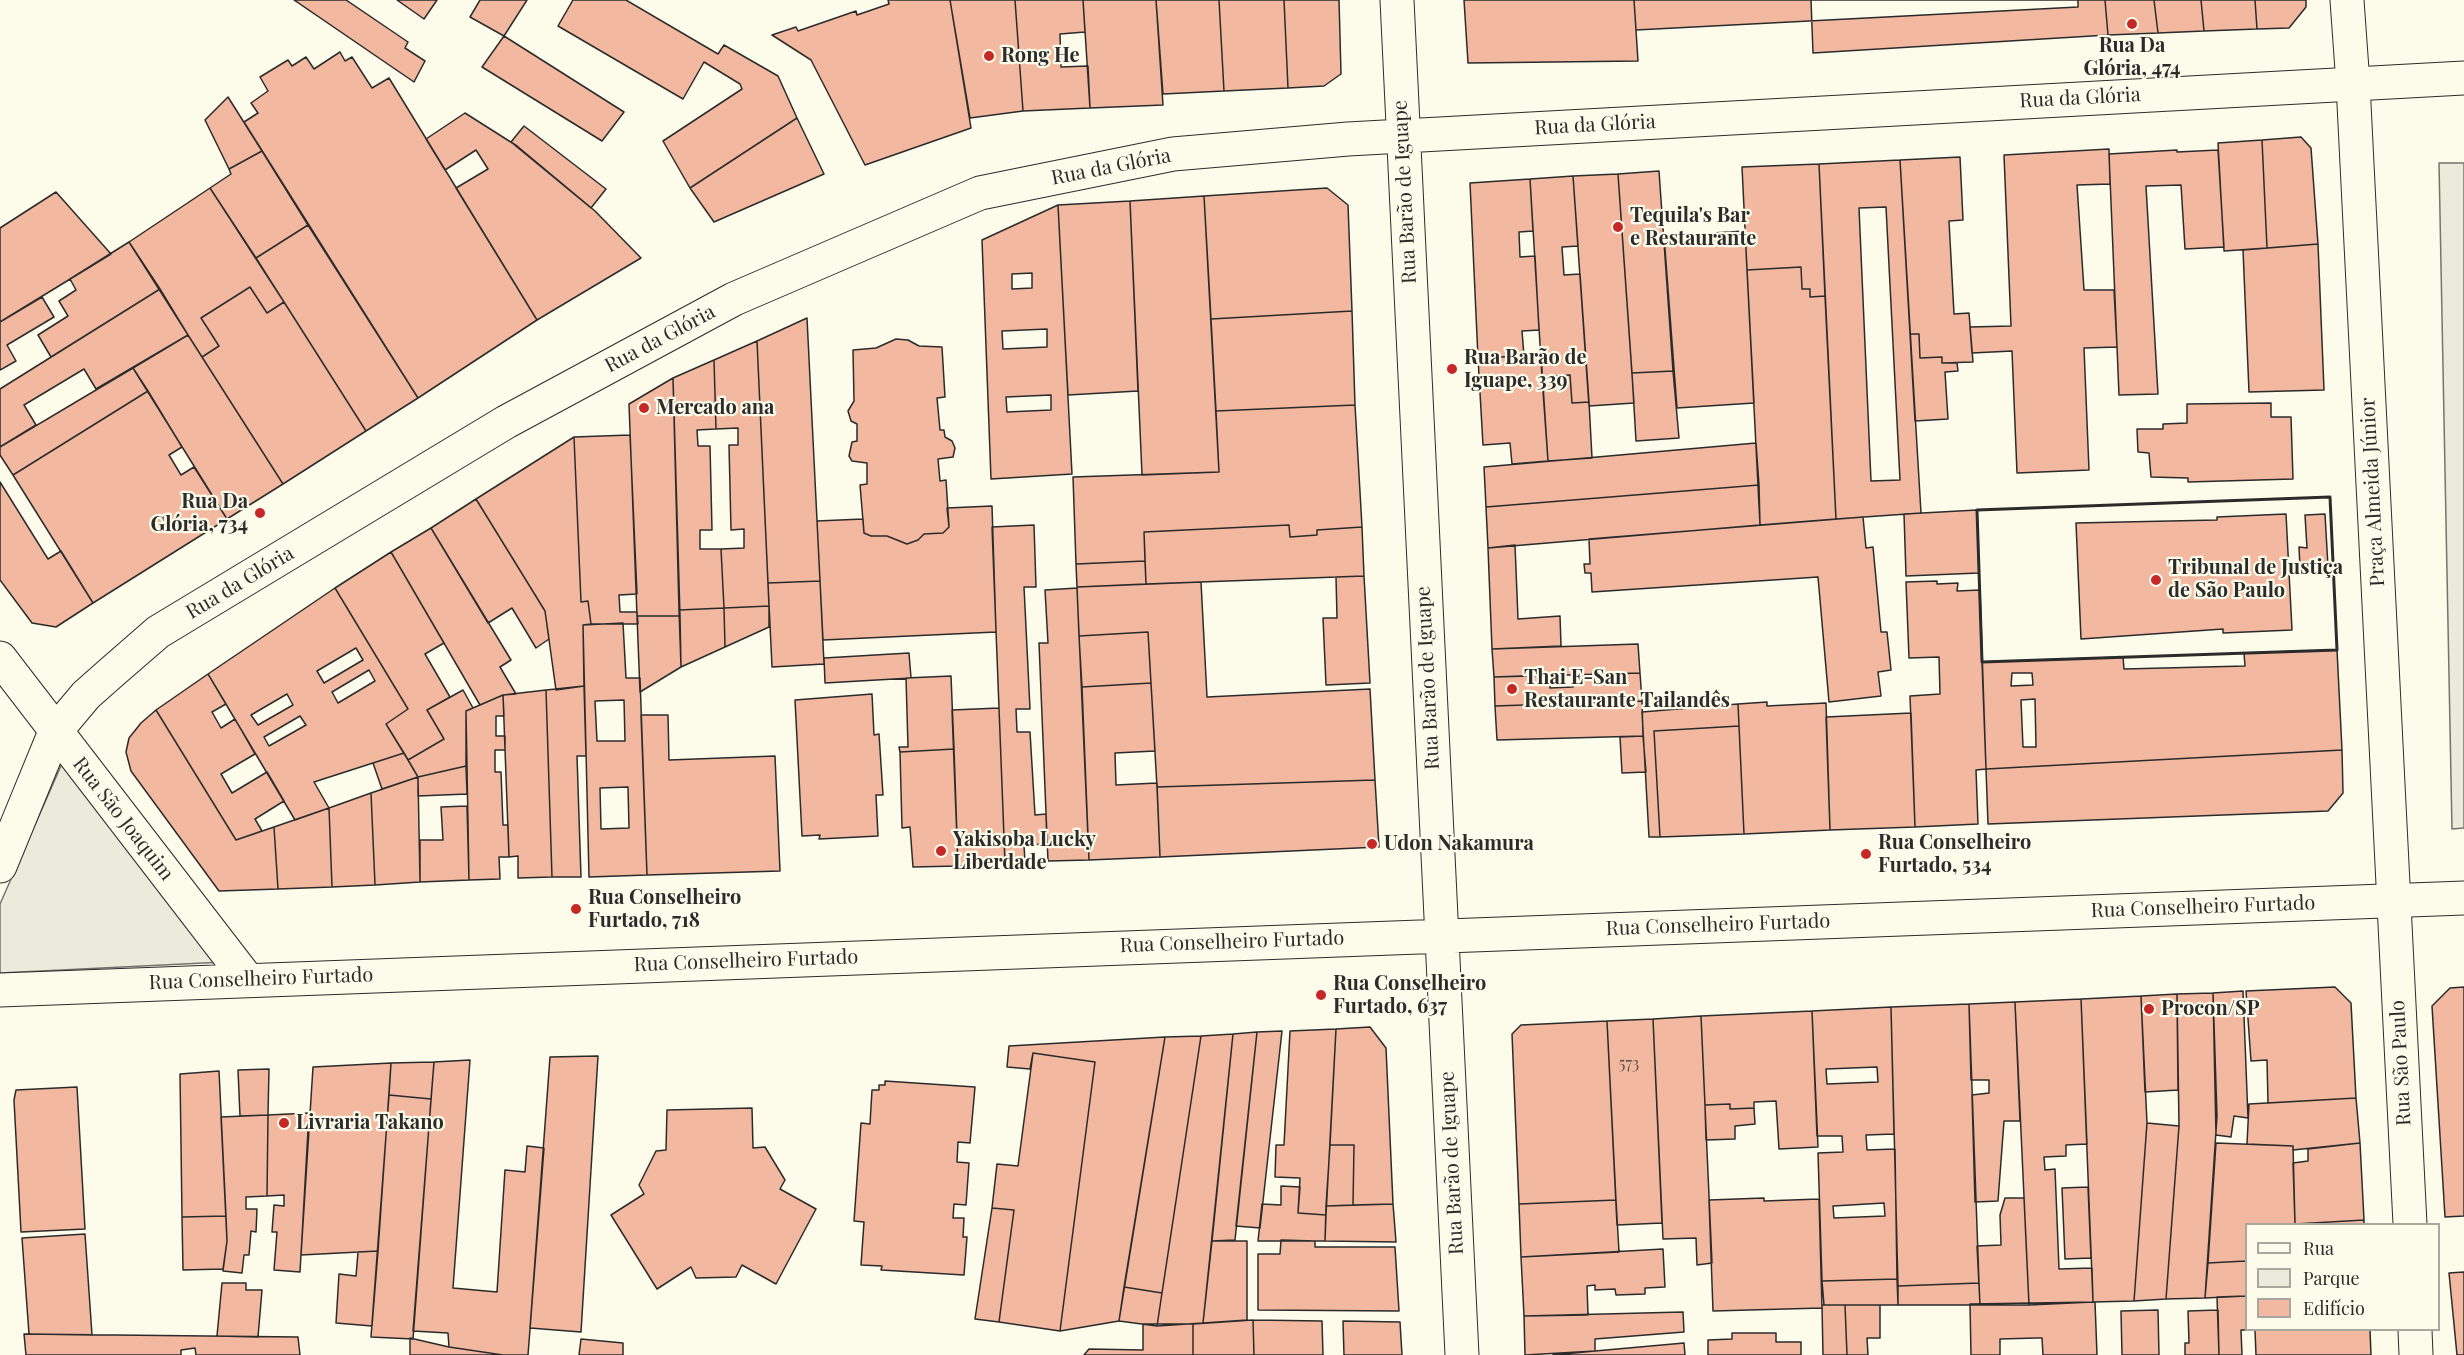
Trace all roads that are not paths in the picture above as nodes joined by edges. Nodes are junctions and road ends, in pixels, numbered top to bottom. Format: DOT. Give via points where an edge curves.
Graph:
graph roads {
  1 [pos="1397,0"];
  2 [pos="2347,0"];
  3 [pos="2464,78"];
  4 [pos="2354,84"];
  5 [pos="1402,135"];
  6 [pos="0,658"];
  7 [pos="55,732"];
  8 [pos="0,866"];
  9 [pos="2464,897"];
  10 [pos="2393,901"];
  11 [pos="1440,935"];
  12 [pos="248,979"];
  13 [pos="0,990"];
  14 [pos="2410,1223"];
  15 [pos="2415,1331"];
  16 [pos="1462,1355"];
  17 [pos="2416,1355"];
  1 -- 5 [label="street, Rua Barão de Iguape"];
  2 -- 4 [label="street, Praça Almeida Júnior"];
  3 -- 4 [label="street, Rua da Glória"];
  4 -- 5 [label="street, Rua da Glória"];
  4 -- 10 [label="street, Praça Almeida Júnior"];
  5 -- 7 [label="street, Rua da Glória" via="1173,154 980,193 734,299 506,422 158,632 86,694"];
  5 -- 11 [label="street, Rua Barão de Iguape"];
  6 -- 7 [label="street, Rua São Joaquim"];
  7 -- 8 [label="street, Rua da Glória"];
  7 -- 12 [label="street, Rua São Joaquim"];
  9 -- 10 [label="street, Rua Conselheiro Furtado"];
  10 -- 11 [label="street, Rua Conselheiro Furtado"];
  10 -- 14 [label="street, Rua São Paulo"];
  11 -- 12 [label="street, Rua Conselheiro Furtado"];
  11 -- 16 [label="street, Rua Barão de Iguape"];
  12 -- 13 [label="street, Rua Conselheiro Furtado"];
  15 -- 17 [label="street"];
}
